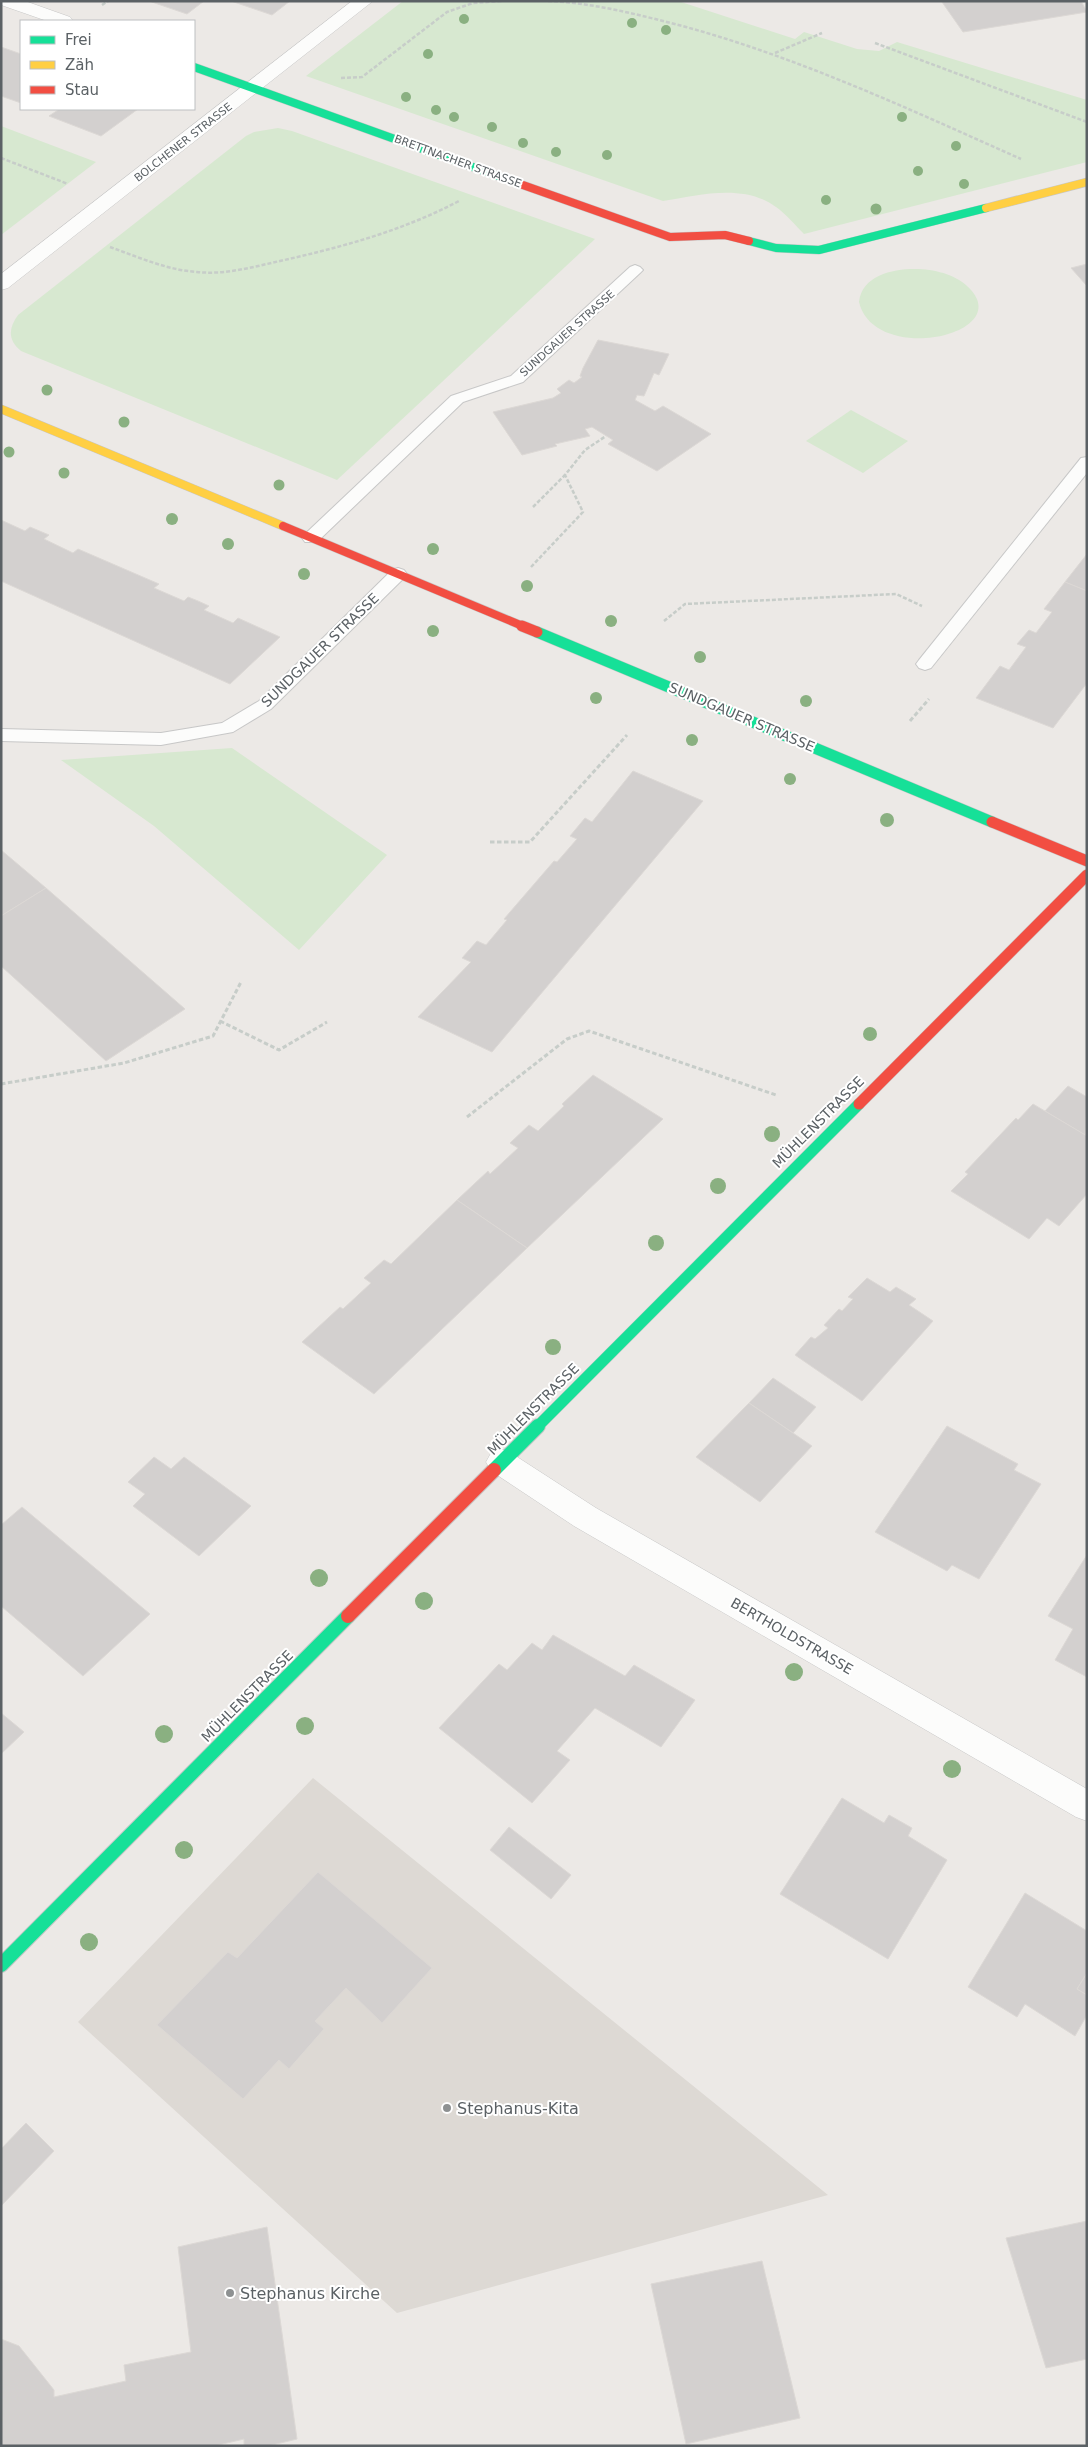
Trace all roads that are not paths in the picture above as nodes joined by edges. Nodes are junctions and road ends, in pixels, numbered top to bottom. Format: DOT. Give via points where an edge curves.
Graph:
graph roads {
  1 [pos="7,1"];
  2 [pos="364,1"];
  3 [pos="61,20"];
  4 [pos="195,67"];
  5 [pos="253,88"];
  6 [pos="1087,182"];
  7 [pos="635,270"];
  8 [pos="1,284"];
  9 [pos="1,409"];
  10 [pos="1087,462"];
  11 [pos="311,538"];
  12 [pos="398,574"];
  13 [pos="925,664"];
  14 [pos="1,735"];
  15 [pos="1087,861"];
  16 [pos="1087,875"];
  17 [pos="502,1462"];
  18 [pos="1087,1806"];
  19 [pos="1,1965"];
  1 -- 3 [label="street"];
  2 -- 5 [label="street, BOLCHENER STRASSE"];
  4 -- 5 [label="street, BRETTNACHER STRASSE"];
  5 -- 6 [label="street, BRETTNACHER STRASSE" via="670,237 725,234 776,248 819,250"];
  5 -- 8 [label="street, BOLCHENER STRASSE"];
  7 -- 11 [label="lane, SUNDGAUER STRASSE" via="517,380 457,399"];
  9 -- 11 [label="street, SUNDGAUER STRASSE"];
  10 -- 13 [label="lane"];
  11 -- 12 [label="street, SUNDGAUER STRASSE"];
  12 -- 14 [label="lane, SUNDGAUER STRASSE" via="265,705 227,728 161,739"];
  12 -- 15 [label="street, SUNDGAUER STRASSE"];
  16 -- 17 [label="street, MÜHLENSTRASSE"];
  17 -- 18 [label="street, BERTHOLDSTRASSE" via="586,1517"];
  17 -- 19 [label="street, MÜHLENSTRASSE"];
}
